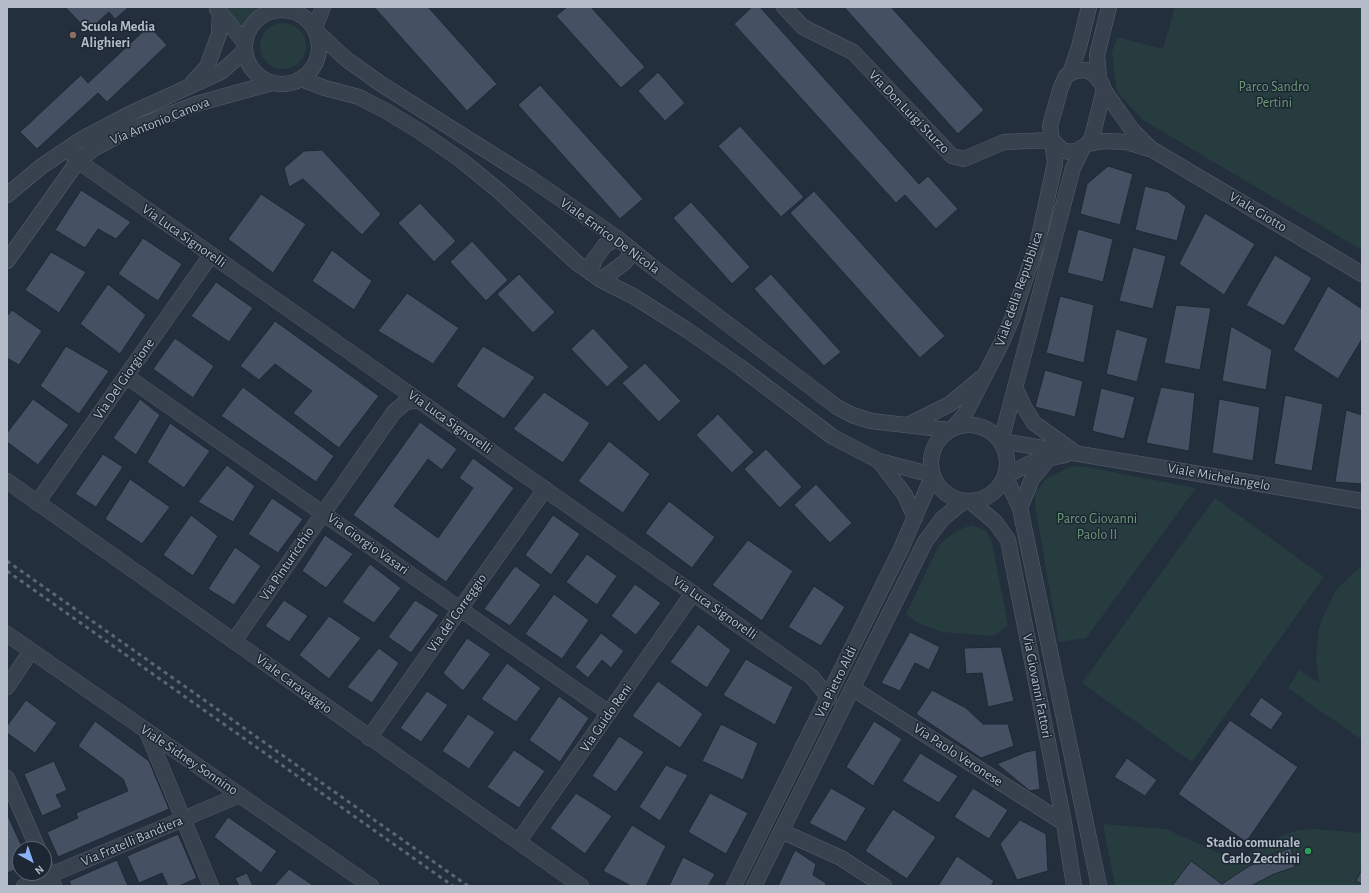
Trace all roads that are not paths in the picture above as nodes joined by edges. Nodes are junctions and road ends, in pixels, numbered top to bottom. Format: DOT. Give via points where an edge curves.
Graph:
graph roads {
  1 [pos="323,7"];
  2 [pos="784,7"];
  3 [pos="1089,7"];
  4 [pos="1109,7"];
  5 [pos="289,8"];
  6 [pos="217,10"];
  7 [pos="316,30"];
  8 [pos="245,46"];
  9 [pos="1070,73"];
  10 [pos="301,79"];
  11 [pos="272,83"];
  12 [pos="1101,84"];
  13 [pos="184,90"];
  14 [pos="1052,140"];
  15 [pos="1085,146"];
  16 [pos="67,149"];
  17 [pos="1153,150"];
  18 [pos="78,161"];
  19 [pos="7,195"];
  20 [pos="617,238"];
  21 [pos="633,251"];
  22 [pos="212,255"];
  23 [pos="7,261"];
  24 [pos="1362,274"];
  25 [pos="596,277"];
  26 [pos="990,368"];
  27 [pos="126,376"];
  28 [pos="1015,387"];
  29 [pos="418,400"];
  30 [pos="907,425"];
  31 [pos="951,429"];
  32 [pos="1001,441"];
  33 [pos="1077,453"];
  34 [pos="1050,458"];
  35 [pos="879,461"];
  36 [pos="933,475"];
  37 [pos="1005,476"];
  38 [pos="7,481"];
  39 [pos="545,489"];
  40 [pos="967,501"];
  41 [pos="1362,501"];
  42 [pos="37,503"];
  43 [pos="1020,508"];
  44 [pos="322,512"];
  45 [pos="915,518"];
  46 [pos="693,593"];
  47 [pos="460,609"];
  48 [pos="7,634"];
  49 [pos="234,641"];
  50 [pos="31,651"];
  51 [pos="7,687"];
  52 [pos="852,688"];
  53 [pos="829,698"];
  54 [pos="609,713"];
  55 [pos="147,732"];
  56 [pos="369,738"];
  57 [pos="7,778"];
  58 [pos="240,796"];
  59 [pos="183,819"];
  60 [pos="1064,823"];
  61 [pos="781,831"];
  62 [pos="35,841"];
  63 [pos="518,842"];
  64 [pos="52,874"];
  65 [pos="35,881"];
  66 [pos="24,886"];
  67 [pos="211,886"];
  68 [pos="371,886"];
  69 [pos="581,886"];
  70 [pos="734,886"];
  71 [pos="754,886"];
  72 [pos="884,886"];
  73 [pos="1072,886"];
  74 [pos="1099,886"];
  1 -- 7 [label="street"];
  2 -- 14 [label="street, Via Don Luigi Sturzo" via="803,27 853,52 952,156 964,159 1004,142"];
  3 -- 9 [label="street, Viale della Repubblica"];
  4 -- 12 [label="street, Viale della Repubblica" via="1097,55"];
  5 -- 7 [label="street" via="309,20"];
  5 -- 8 [label="street" via="263,14 248,32"];
  6 -- 8 [label="street"];
  6 -- 13 [label="street" via="219,34 207,67"];
  7 -- 10 [label="street" via="320,43 316,64 310,73"];
  7 -- 20 [label="street, Viale Enrico De Nicola" via="346,59 381,84 530,178"];
  8 -- 11 [label="street" via="247,60 253,70 261,78"];
  8 -- 13 [label="street, Via Antonio Canova" via="238,57 220,72"];
  9 -- 12 [label="street" via="1086,70"];
  9 -- 14 [label="street, Viale della Repubblica" via="1063,80 1050,126"];
  10 -- 11 [label="street" via="292,83"];
  10 -- 25 [label="street" via="359,97 419,131 499,191 577,263"];
  11 -- 18 [label="street, Via Antonio Canova" via="196,104 133,128 95,148"];
  12 -- 15 [label="street, Viale della Repubblica" via="1092,137"];
  12 -- 17 [label="street, Viale Giotto" via="1132,130"];
  13 -- 16 [label="street, Via Antonio Canova" via="127,115"];
  14 -- 15 [label="street" via="1056,146 1069,152"];
  14 -- 26 [label="street, Viale della Repubblica" via="1055,163 1038,241 1012,319"];
  15 -- 17 [label="street, Viale Giotto" via="1104,141 1127,142"];
  15 -- 28 [label="street, Viale della Repubblica" via="1073,168"];
  16 -- 18 [label="street, Via Luca Signorelli"];
  16 -- 19 [label="street, Via Antonio Canova"];
  17 -- 24 [label="street, Viale Giotto"];
  18 -- 22 [label="street, Via Luca Signorelli"];
  18 -- 23 [label="street, Via Antonio Canova"];
  20 -- 21 [label="street, Viale Enrico De Nicola"];
  20 -- 25 [label="street" via="605,245 594,260"];
  21 -- 25 [label="street" via="625,262"];
  21 -- 30 [label="street, Viale Enrico De Nicola" via="837,407 871,421"];
  22 -- 27 [label="street, Via Del Giorgione"];
  22 -- 29 [label="street, Via Luca Signorelli"];
  25 -- 35 [label="street" via="633,296 687,330 833,437"];
  26 -- 30 [label="street" via="950,404"];
  26 -- 31 [label="street, Viale della Repubblica" via="965,414"];
  27 -- 42 [label="street, Via Del Giorgione"];
  27 -- 44 [label="street, Via Giorgio Vasari"];
  28 -- 32 [label="street, Viale della Repubblica"];
  28 -- 33 [label="street, Viale Michelangelo" via="1034,423"];
  29 -- 39 [label="street, Via Luca Signorelli"];
  29 -- 44 [label="street, Via Pinturicchio" via="406,402 394,412"];
  30 -- 31 [label="street, Viale Enrico De Nicola"];
  31 -- 32 [label="street" via="966,424 980,426 992,431"];
  31 -- 36 [label="street, Viale della Repubblica" via="935,445 932,455"];
  32 -- 33 [label="street, Viale Michelangelo"];
  32 -- 37 [label="street" via="1008,462"];
  33 -- 34 [label="street, Viale Michelangelo"];
  33 -- 41 [label="street, Viale Michelangelo"];
  34 -- 37 [label="street, Viale Michelangelo" via="1033,462"];
  34 -- 43 [label="street" via="1032,479"];
  35 -- 36 [label="street"];
  35 -- 45 [label="street" via="905,495"];
  36 -- 40 [label="street" via="945,492"];
  36 -- 45 [label="street, Via Pietro Aldi"];
  37 -- 40 [label="street" via="1002,484 989,496"];
  37 -- 43 [label="street, Via Giovanni Fattori"];
  38 -- 42 [label="street, Viale Caravaggio"];
  39 -- 46 [label="street, Via Luca Signorelli"];
  39 -- 47 [label="street, Via del Correggio"];
  40 -- 52 [label="street, Via Pietro Aldi" via="942,519 925,542"];
  40 -- 60 [label="street, Via Giovanni Fattori" via="995,522 1008,540"];
  42 -- 49 [label="street, Viale Caravaggio"];
  43 -- 74 [label="street, Via Giovanni Fattori"];
  44 -- 47 [label="street, Via Giorgio Vasari"];
  44 -- 49 [label="street, Via Pinturicchio"];
  45 -- 53 [label="street, Via Pietro Aldi"];
  46 -- 53 [label="street, Via Luca Signorelli" via="812,677"];
  46 -- 54 [label="street, Via Guido Reni"];
  47 -- 54 [label="street, Via Giorgio Vasari"];
  47 -- 56 [label="street, Via del Correggio"];
  48 -- 50 [label="street, Viale Sidney Sonnino"];
  49 -- 56 [label="street, Viale Caravaggio"];
  50 -- 51 [label="street"];
  50 -- 55 [label="street, Viale Sidney Sonnino"];
  52 -- 60 [label="street, Via Paolo Veronese"];
  52 -- 61 [label="street, Via Pietro Aldi"];
  53 -- 70 [label="street, Via Pietro Aldi"];
  54 -- 63 [label="street, Via Guido Reni"];
  55 -- 58 [label="street, Viale Sidney Sonnino"];
  55 -- 59 [label="street"];
  56 -- 63 [label="street, Viale Caravaggio"];
  57 -- 62 [label="street"];
  58 -- 59 [label="street, Via Fratelli Bandiera"];
  58 -- 68 [label="street, Viale Sidney Sonnino"];
  59 -- 64 [label="street, Via Fratelli Bandiera"];
  59 -- 67 [label="street"];
  60 -- 73 [label="street, Via Giovanni Fattori"];
  61 -- 71 [label="street, Via Pietro Aldi"];
  61 -- 72 [label="street" via="841,858"];
  63 -- 69 [label="street, Viale Caravaggio"];
  65 -- 66 [label="street, Via Fratelli Bandiera"];
}
